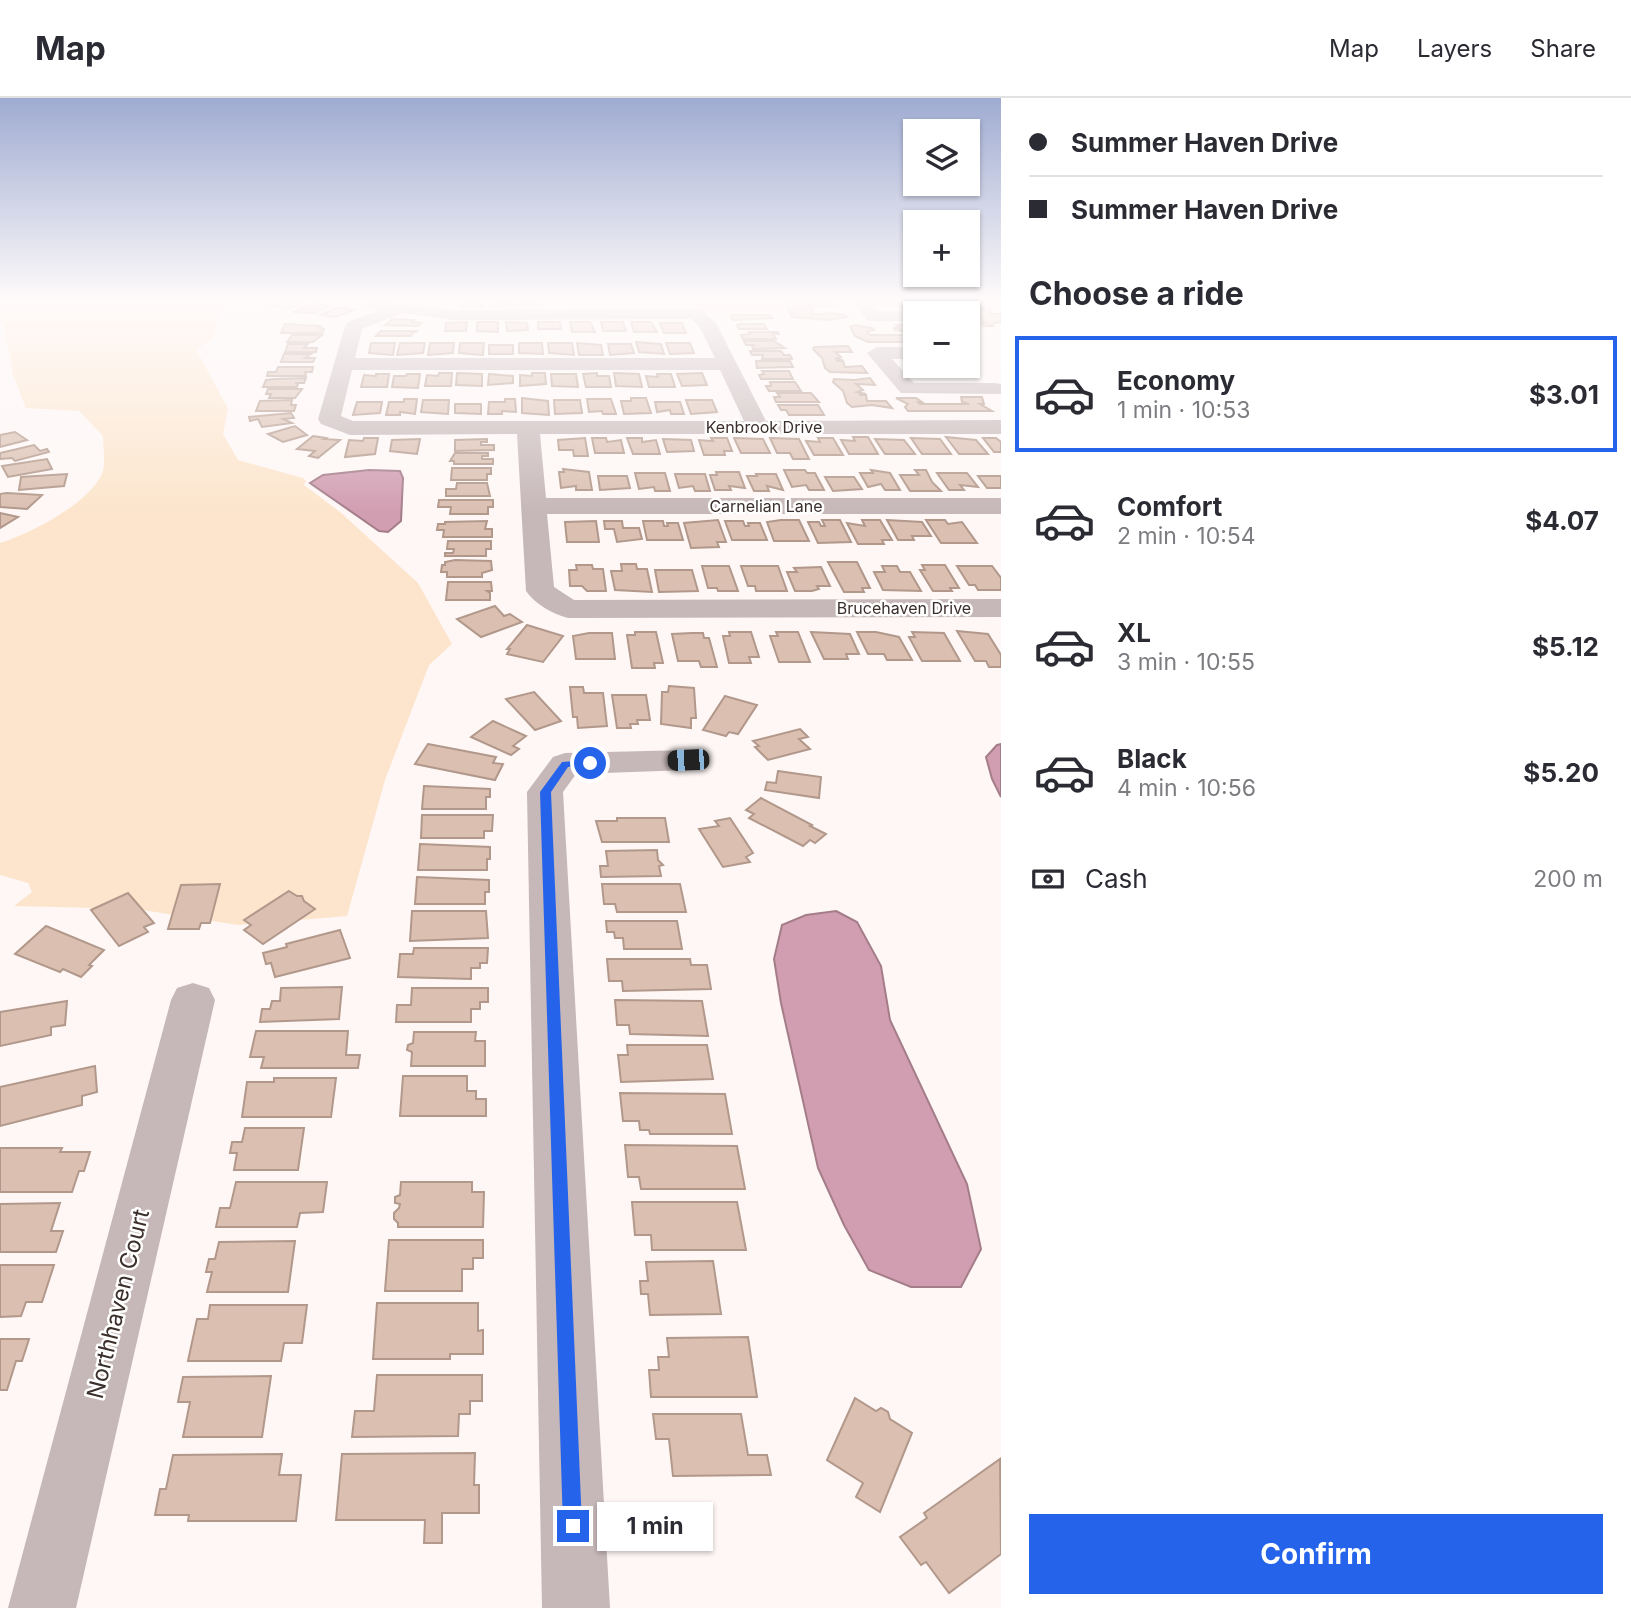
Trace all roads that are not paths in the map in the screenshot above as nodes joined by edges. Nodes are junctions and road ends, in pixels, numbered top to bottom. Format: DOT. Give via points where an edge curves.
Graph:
graph roads {
  1 [pos="343,370"];
  2 [pos="730,370"];
  3 [pos="892,370"];
  4 [pos="980,372"];
  5 [pos="998,393"];
  6 [pos="758,427"];
  7 [pos="1001,427"];
  8 [pos="528,428"];
  9 [pos="532,506"];
  10 [pos="999,509"];
  11 [pos="1001,608"];
  12 [pos="688,760"];
  13 [pos="193,1000"];
  14 [pos="42,1608"];
  15 [pos="576,1608"];
  1 -- 8 [label="street, Kenbrook Drive" via="328,419 350,428"];
  2 -- 6 [label="street"];
  3 -- 5 [label="street" via="908,389"];
  4 -- 5 [label="street"];
  6 -- 7 [label="street, Kenbrook Drive"];
  6 -- 8 [label="street, Kenbrook Drive"];
  8 -- 9 [label="street"];
  9 -- 10 [label="street, Carnelian Lane"];
  9 -- 11 [label="street, Brucehaven Drive" via="540,591 568,609"];
  12 -- 15 [label="street" via="565,764 545,792"];
  13 -- 14 [label="street, Northhaven Court"];
}
